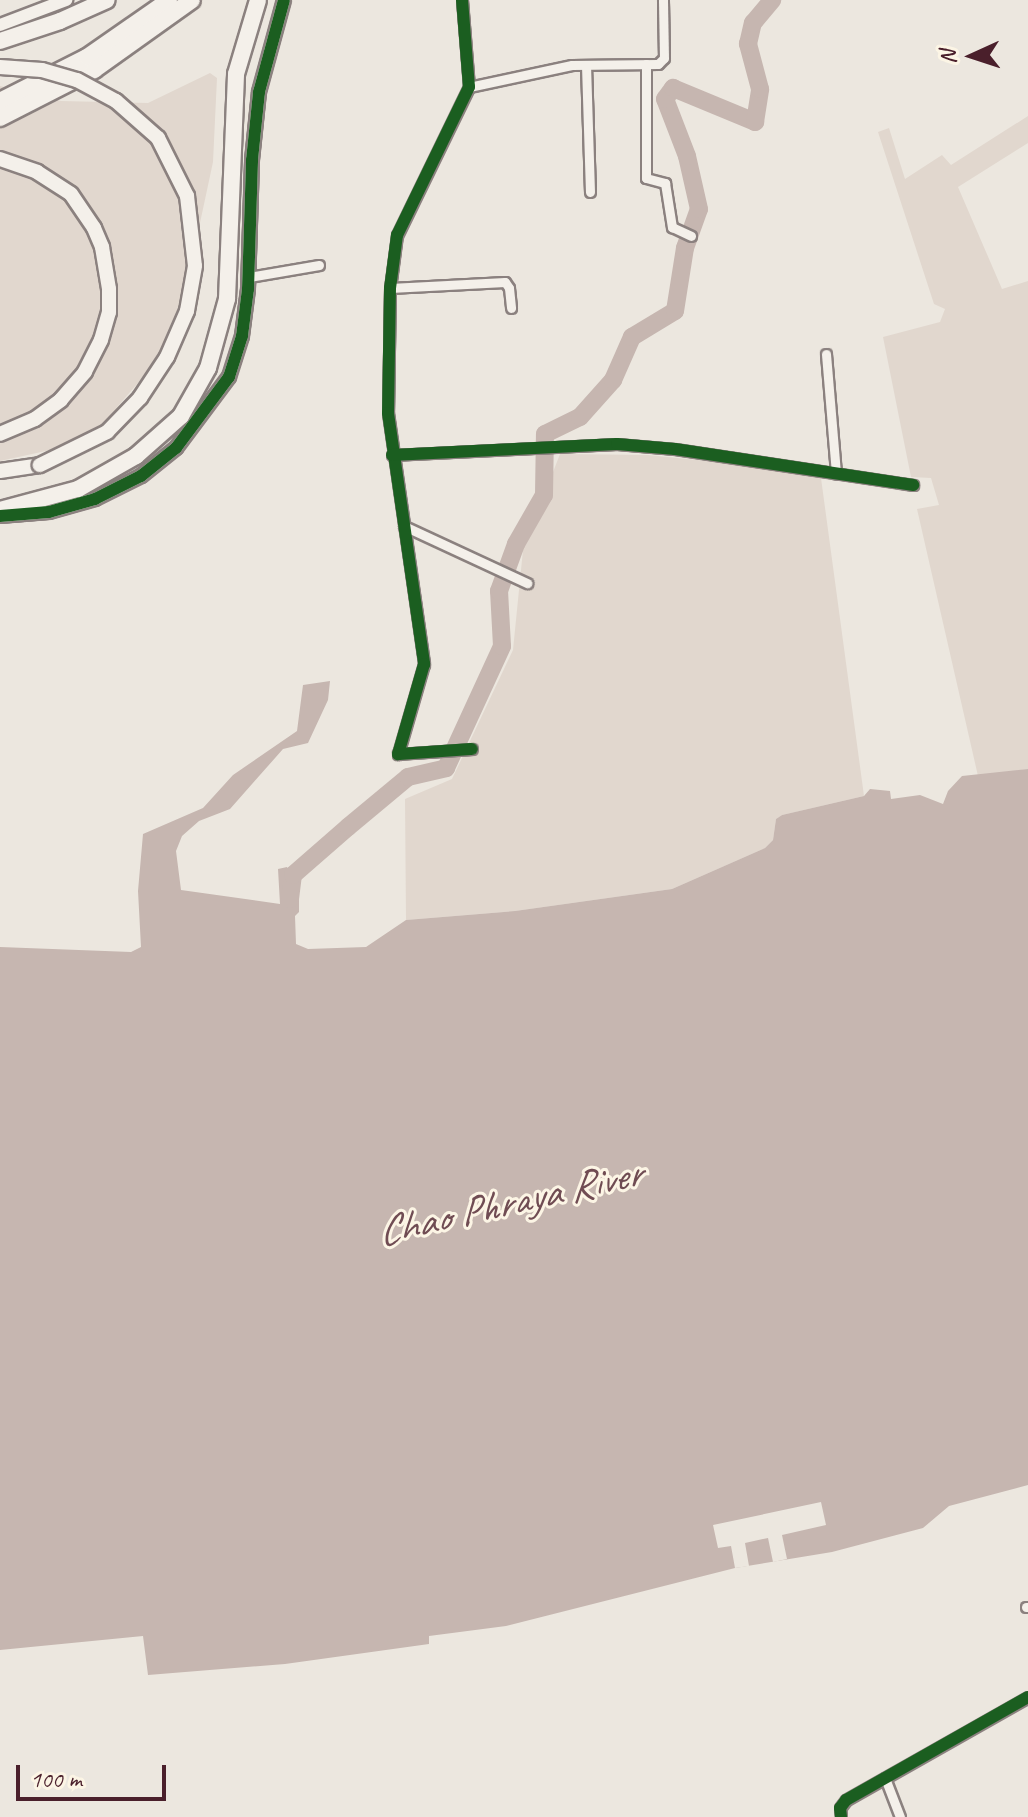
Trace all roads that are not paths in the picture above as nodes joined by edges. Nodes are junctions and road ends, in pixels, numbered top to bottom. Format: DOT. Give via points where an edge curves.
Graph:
graph roads {
  1 [pos="66,0"];
  2 [pos="107,0"];
  3 [pos="169,0"];
  4 [pos="192,0"];
  5 [pos="258,0"];
  6 [pos="284,0"];
  7 [pos="462,0"];
  8 [pos="663,0"];
  9 [pos="0,25"];
  10 [pos="0,41"];
  11 [pos="646,64"];
  12 [pos="586,65"];
  13 [pos="0,67"];
  14 [pos="469,87"];
  15 [pos="0,101"];
  16 [pos="0,118"];
  17 [pos="0,159"];
  18 [pos="590,192"];
  19 [pos="691,236"];
  20 [pos="319,265"];
  21 [pos="249,277"];
  22 [pos="390,288"];
  23 [pos="511,308"];
  24 [pos="826,354"];
  25 [pos="0,434"];
  26 [pos="392,455"];
  27 [pos="0,471"];
  28 [pos="836,474"];
  29 [pos="913,485"];
  30 [pos="0,513"];
  31 [pos="404,526"];
  32 [pos="524,582"];
  33 [pos="472,749"];
  34 [pos="1028,1697"];
  35 [pos="885,1778"];
  36 [pos="841,1817"];
  37 [pos="900,1817"];
  1 -- 9 [label="street"];
  2 -- 10 [label="highway"];
  3 -- 15 [label="highway" via="87,57"];
  4 -- 16 [label="highway" via="94,70"];
  5 -- 30 [label="highway" via="236,74 227,299 208,368 181,416 136,456 78,489"];
  6 -- 21 [label="street" via="259,92"];
  7 -- 14 [label="street"];
  8 -- 11 [label="street" via="664,58"];
  11 -- 12 [label="street"];
  11 -- 19 [label="street" via="646,175 666,185 670,221"];
  12 -- 14 [label="street"];
  12 -- 18 [label="street"];
  13 -- 27 [label="main road, bridge" via="42,70 77,80 116,101 158,138 187,196 195,266 187,311 167,357 140,398 107,432 40,465"];
  14 -- 22 [label="street" via="397,235"];
  17 -- 25 [label="main road" via="37,172 71,194 94,228 107,267 109,312 85,372 61,400"];
  20 -- 21 [label="street"];
  21 -- 30 [label="street" via="242,336 229,377 176,448 141,476 95,499 49,512"];
  22 -- 23 [label="street" via="505,282"];
  22 -- 26 [label="street"];
  24 -- 28 [label="street"];
  26 -- 28 [label="street" via="617,444"];
  26 -- 31 [label="street"];
  28 -- 29 [label="street"];
  31 -- 32 [label="street"];
  31 -- 33 [label="street" via="424,664 398,754"];
  34 -- 35 [label="street"];
  35 -- 36 [label="street" via="846,1800"];
  35 -- 37 [label="street"];
}
